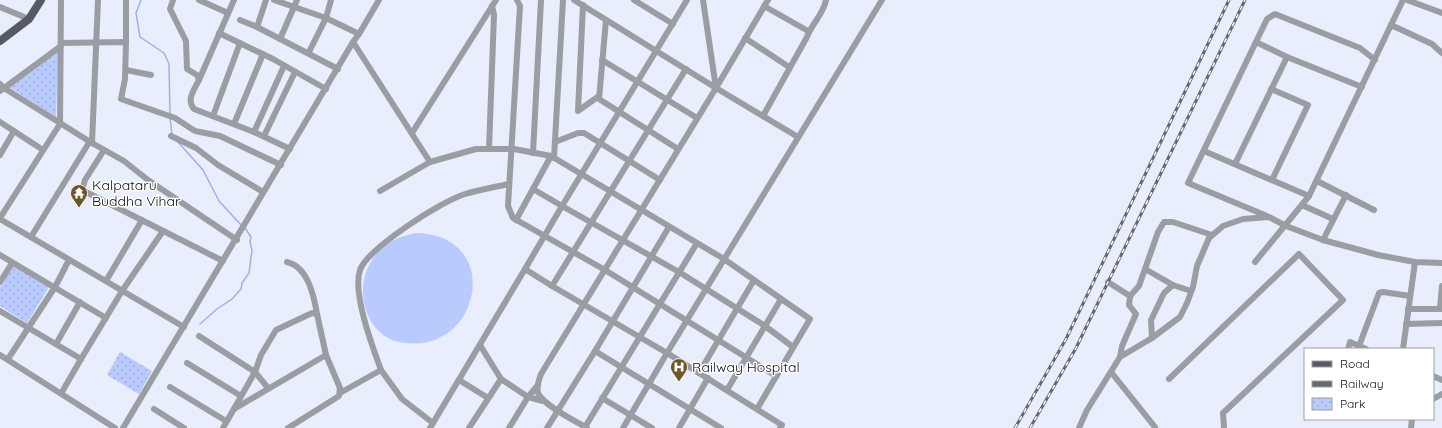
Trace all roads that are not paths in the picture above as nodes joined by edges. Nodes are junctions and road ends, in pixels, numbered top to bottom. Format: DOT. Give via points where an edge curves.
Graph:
graph roads {
  1 [pos="40,0"];
  2 [pos="61,0"];
  3 [pos="98,0"];
  4 [pos="126,0"];
  5 [pos="173,0"];
  6 [pos="199,0"];
  7 [pos="234,0"];
  8 [pos="266,0"];
  9 [pos="274,0"];
  10 [pos="297,0"];
  11 [pos="331,0"];
  12 [pos="379,0"];
  13 [pos="517,0"];
  14 [pos="541,0"];
  15 [pos="563,0"];
  16 [pos="574,0"];
  17 [pos="634,0"];
  18 [pos="687,0"];
  19 [pos="703,0"];
  20 [pos="768,0"];
  21 [pos="826,0"];
  22 [pos="882,0"];
  23 [pos="1403,0"];
  24 [pos="1407,0"];
  25 [pos="494,3"];
  26 [pos="583,5"];
  27 [pos="764,6"];
  28 [pos="0,7"];
  29 [pos="294,7"];
  30 [pos="228,13"];
  31 [pos="1442,13"];
  32 [pos="326,18"];
  33 [pos="29,19"];
  34 [pos="240,20"];
  35 [pos="606,20"];
  36 [pos="673,24"];
  37 [pos="1392,25"];
  38 [pos="257,27"];
  39 [pos="808,31"];
  40 [pos="219,33"];
  41 [pos="359,34"];
  42 [pos="2,37"];
  43 [pos="745,38"];
  44 [pos="280,39"];
  45 [pos="96,42"];
  46 [pos="126,42"];
  47 [pos="353,42"];
  48 [pos="1256,42"];
  49 [pos="240,43"];
  50 [pos="61,44"];
  51 [pos="656,51"];
  52 [pos="309,52"];
  53 [pos="1442,52"];
  54 [pos="263,54"];
  55 [pos="1287,58"];
  56 [pos="602,60"];
  57 [pos="1375,60"];
  58 [pos="284,66"];
  59 [pos="789,67"];
  60 [pos="338,69"];
  61 [pos="686,69"];
  62 [pos="126,70"];
  63 [pos="295,72"];
  64 [pos="151,75"];
  65 [pos="199,80"];
  66 [pos="637,82"];
  67 [pos="1362,87"];
  68 [pos="1,88"];
  69 [pos="716,88"];
  70 [pos="326,89"];
  71 [pos="1272,89"];
  72 [pos="599,96"];
  73 [pos="667,100"];
  74 [pos="619,112"];
  75 [pos="212,116"];
  76 [pos="763,116"];
  77 [pos="697,118"];
  78 [pos="0,122"];
  79 [pos="60,124"];
  80 [pos="234,124"];
  81 [pos="14,130"];
  82 [pos="648,130"];
  83 [pos="254,132"];
  84 [pos="412,134"];
  85 [pos="264,136"];
  86 [pos="798,137"];
  87 [pos="174,138"];
  88 [pos="91,142"];
  89 [pos="555,142"];
  90 [pos="601,143"];
  91 [pos="290,149"];
  92 [pos="489,149"];
  93 [pos="511,149"];
  94 [pos="44,150"];
  95 [pos="104,150"];
  96 [pos="678,150"];
  97 [pos="1204,151"];
  98 [pos="533,153"];
  99 [pos="0,155"];
  100 [pos="553,157"];
  101 [pos="630,160"];
  102 [pos="430,162"];
  103 [pos="1235,164"];
  104 [pos="281,165"];
  105 [pos="582,174"];
  106 [pos="660,180"];
  107 [pos="1272,180"];
  108 [pos="1317,181"];
  109 [pos="509,184"];
  110 [pos="533,189"];
  111 [pos="380,191"];
  112 [pos="263,192"];
  113 [pos="611,192"];
  114 [pos="1346,195"];
  115 [pos="1309,196"];
  116 [pos="1302,205"];
  117 [pos="562,206"];
  118 [pos="1374,210"];
  119 [pos="641,211"];
  120 [pos="1269,217"];
  121 [pos="0,219"];
  122 [pos="1333,219"];
  123 [pos="142,220"];
  124 [pos="516,220"];
  125 [pos="591,224"];
  126 [pos="1286,226"];
  127 [pos="669,227"];
  128 [pos="163,231"];
  129 [pos="1212,235"];
  130 [pos="544,236"];
  131 [pos="30,237"];
  132 [pos="237,240"];
  133 [pos="1323,240"];
  134 [pos="622,241"];
  135 [pos="697,243"];
  136 [pos="573,252"];
  137 [pos="0,255"];
  138 [pos="651,257"];
  139 [pos="724,259"];
  140 [pos="69,260"];
  141 [pos="223,262"];
  142 [pos="287,262"];
  143 [pos="1255,262"];
  144 [pos="1415,262"];
  145 [pos="12,263"];
  146 [pos="1442,263"];
  147 [pos="525,269"];
  148 [pos="1145,269"];
  149 [pos="605,270"];
  150 [pos="679,272"];
  151 [pos="754,280"];
  152 [pos="106,281"];
  153 [pos="0,282"];
  154 [pos="1108,282"];
  155 [pos="1173,285"];
  156 [pos="552,286"];
  157 [pos="1442,286"];
  158 [pos="54,287"];
  159 [pos="633,287"];
  160 [pos="706,289"];
  161 [pos="122,291"];
  162 [pos="1191,291"];
  163 [pos="1130,296"];
  164 [pos="1410,296"];
  165 [pos="781,299"];
  166 [pos="80,302"];
  167 [pos="584,304"];
  168 [pos="659,304"];
  169 [pos="1441,308"];
  170 [pos="736,309"];
  171 [pos="1408,310"];
  172 [pos="0,311"];
  173 [pos="316,314"];
  174 [pos="106,318"];
  175 [pos="612,320"];
  176 [pos="686,321"];
  177 [pos="1406,324"];
  178 [pos="1442,324"];
  179 [pos="765,326"];
  180 [pos="184,327"];
  181 [pos="29,328"];
  182 [pos="199,336"];
  183 [pos="640,337"];
  184 [pos="1152,338"];
  185 [pos="718,341"];
  186 [pos="56,344"];
  187 [pos="480,345"];
  188 [pos="1360,346"];
  189 [pos="794,347"];
  190 [pos="1348,348"];
  191 [pos="1364,348"];
  192 [pos="1403,348"];
  193 [pos="595,351"];
  194 [pos="667,353"];
  195 [pos="0,355"];
  196 [pos="326,355"];
  197 [pos="1120,357"];
  198 [pos="746,358"];
  199 [pos="81,359"];
  200 [pos="8,360"];
  201 [pos="188,363"];
  202 [pos="622,366"];
  203 [pos="381,370"];
  204 [pos="255,372"];
  205 [pos="1111,372"];
  206 [pos="699,373"];
  207 [pos="776,376"];
  208 [pos="708,378"];
  209 [pos="502,379"];
  210 [pos="1169,379"];
  211 [pos="459,380"];
  212 [pos="538,384"];
  213 [pos="649,384"];
  214 [pos="170,387"];
  215 [pos="268,388"];
  216 [pos="727,390"];
  217 [pos="62,392"];
  218 [pos="340,393"];
  219 [pos="242,395"];
  220 [pos="528,397"];
  221 [pos="488,398"];
  222 [pos="602,398"];
  223 [pos="543,400"];
  224 [pos="247,401"];
  225 [pos="154,409"];
  226 [pos="234,409"];
  227 [pos="757,409"];
  228 [pos="558,410"];
  229 [pos="689,410"];
  230 [pos="630,415"];
  231 [pos="226,421"];
  232 [pos="432,426"];
  233 [pos="586,427"];
  234 [pos="1155,427"];
  235 [pos="116,428"];
  236 [pos="123,428"];
  237 [pos="184,428"];
  238 [pos="223,428"];
  239 [pos="288,428"];
  240 [pos="469,428"];
  241 [pos="509,428"];
  242 [pos="547,428"];
  243 [pos="623,428"];
  244 [pos="652,428"];
  245 [pos="679,428"];
  246 [pos="721,428"];
  247 [pos="780,428"];
  248 [pos="1079,428"];
  249 [pos="1224,428"];
  1 -- 33 [label="main road"];
  2 -- 50 [label="street"];
  3 -- 45 [label="street"];
  4 -- 46 [label="street"];
  5 -- 65 [label="street" via="170,9 186,41 187,69 197,75"];
  6 -- 30 [label="street"];
  7 -- 30 [label="street"];
  8 -- 38 [label="street"];
  9 -- 29 [label="street"];
  10 -- 29 [label="street"];
  11 -- 32 [label="street"];
  12 -- 41 [label="street"];
  13 -- 93 [label="street" via="520,6"];
  14 -- 98 [label="street"];
  15 -- 89 [label="street"];
  16 -- 26 [label="street"];
  17 -- 36 [label="street"];
  18 -- 36 [label="street"];
  19 -- 69 [label="street"];
  20 -- 27 [label="street"];
  21 -- 39 [label="street" via="825,7"];
  22 -- 86 [label="street"];
  23 -- 37 [label="street"];
  24 -- 31 [label="street"];
  25 -- 84 [label="street"];
  25 -- 92 [label="street"];
  26 -- 35 [label="street"];
  26 -- 72 [label="street" via="578,111"];
  27 -- 39 [label="street"];
  27 -- 43 [label="street"];
  28 -- 33 [label="street"];
  29 -- 32 [label="street"];
  29 -- 44 [label="street"];
  30 -- 40 [label="street"];
  32 -- 41 [label="street"];
  32 -- 52 [label="street"];
  33 -- 42 [label="main road"];
  34 -- 38 [label="street"];
  35 -- 51 [label="street"];
  35 -- 56 [label="street"];
  36 -- 51 [label="street"];
  37 -- 53 [label="street" via="1432,44"];
  37 -- 57 [label="street"];
  38 -- 44 [label="street"];
  39 -- 59 [label="street"];
  40 -- 49 [label="street"];
  40 -- 65 [label="street"];
  41 -- 47 [label="street"];
  43 -- 59 [label="street"];
  43 -- 69 [label="street"];
  44 -- 52 [label="street"];
  45 -- 46 [label="street"];
  45 -- 50 [label="street"];
  45 -- 88 [label="street"];
  46 -- 62 [label="street"];
  47 -- 60 [label="street"];
  47 -- 84 [label="street"];
  48 -- 55 [label="street"];
  48 -- 57 [label="street" via="1268,19 1275,14 1360,48"];
  48 -- 97 [label="street"];
  49 -- 54 [label="street"];
  49 -- 75 [label="street"];
  50 -- 68 [label="street"];
  50 -- 79 [label="street"];
  51 -- 61 [label="street"];
  51 -- 66 [label="street"];
  52 -- 60 [label="street"];
  54 -- 58 [label="street"];
  54 -- 80 [label="street"];
  55 -- 67 [label="street"];
  55 -- 71 [label="street"];
  56 -- 66 [label="street"];
  56 -- 72 [label="street"];
  57 -- 67 [label="street"];
  58 -- 63 [label="street"];
  58 -- 83 [label="street"];
  59 -- 76 [label="street"];
  60 -- 70 [label="street"];
  61 -- 69 [label="street"];
  61 -- 73 [label="street"];
  62 -- 64 [label="street"];
  62 -- 104 [label="street" via="121,99 170,117 195,131 220,136"];
  63 -- 70 [label="street"];
  63 -- 85 [label="street"];
  65 -- 75 [label="street" via="190,100 191,105 194,109"];
  66 -- 73 [label="street"];
  66 -- 74 [label="street"];
  67 -- 108 [label="street"];
  68 -- 79 [label="street"];
  69 -- 76 [label="street"];
  69 -- 77 [label="street"];
  70 -- 91 [label="street"];
  71 -- 103 [label="street"];
  71 -- 107 [label="street" via="1308,105"];
  72 -- 74 [label="street" via="602,101"];
  73 -- 77 [label="street"];
  73 -- 82 [label="street"];
  74 -- 82 [label="street"];
  74 -- 90 [label="street"];
  75 -- 80 [label="street"];
  76 -- 86 [label="street"];
  77 -- 96 [label="street"];
  78 -- 81 [label="street"];
  79 -- 88 [label="street"];
  79 -- 94 [label="street"];
  80 -- 83 [label="street"];
  81 -- 94 [label="street"];
  81 -- 99 [label="street"];
  82 -- 96 [label="street"];
  82 -- 101 [label="street"];
  83 -- 85 [label="street"];
  84 -- 102 [label="street"];
  85 -- 91 [label="street"];
  86 -- 139 [label="street"];
  87 -- 112 [label="street" via="196,148 218,165"];
  88 -- 95 [label="street"];
  88 -- 131 [label="street"];
  89 -- 90 [label="street" via="584,133"];
  89 -- 100 [label="street"];
  90 -- 101 [label="street"];
  90 -- 105 [label="street"];
  91 -- 104 [label="street"];
  92 -- 93 [label="street"];
  92 -- 102 [label="street" via="476,149"];
  93 -- 98 [label="street"];
  93 -- 109 [label="street"];
  94 -- 121 [label="street"];
  95 -- 123 [label="street" via="85,180 82,190"];
  95 -- 132 [label="street" via="130,165"];
  96 -- 106 [label="street"];
  97 -- 103 [label="street"];
  97 -- 120 [label="street" via="1188,183"];
  98 -- 100 [label="street"];
  100 -- 105 [label="street"];
  100 -- 110 [label="street"];
  101 -- 106 [label="street"];
  101 -- 113 [label="street"];
  102 -- 111 [label="street"];
  103 -- 107 [label="street"];
  104 -- 112 [label="street"];
  105 -- 113 [label="street"];
  105 -- 117 [label="street"];
  106 -- 119 [label="street"];
  107 -- 115 [label="street"];
  108 -- 114 [label="street"];
  108 -- 115 [label="street"];
  109 -- 124 [label="street" via="508,206"];
  109 -- 203 [label="street" via="464,194 442,204 383,243 360,269 358,279 363,315"];
  110 -- 117 [label="street"];
  110 -- 124 [label="street"];
  112 -- 132 [label="street"];
  113 -- 119 [label="street"];
  113 -- 125 [label="street"];
  114 -- 118 [label="street"];
  114 -- 122 [label="street"];
  115 -- 116 [label="street"];
  116 -- 122 [label="street"];
  116 -- 126 [label="street"];
  117 -- 125 [label="street"];
  117 -- 130 [label="street"];
  119 -- 127 [label="street"];
  119 -- 134 [label="street"];
  120 -- 126 [label="street"];
  120 -- 129 [label="street" via="1243,219 1222,226"];
  121 -- 131 [label="street"];
  122 -- 133 [label="street"];
  123 -- 128 [label="street"];
  123 -- 152 [label="street"];
  124 -- 130 [label="street"];
  125 -- 134 [label="street"];
  125 -- 136 [label="street"];
  126 -- 133 [label="street"];
  126 -- 143 [label="street"];
  127 -- 135 [label="street"];
  127 -- 138 [label="street"];
  128 -- 141 [label="street"];
  128 -- 161 [label="street"];
  129 -- 148 [label="street" via="1173,222 1164,222"];
  129 -- 162 [label="street" via="1196,266"];
  130 -- 136 [label="street"];
  130 -- 147 [label="street"];
  131 -- 140 [label="street"];
  132 -- 141 [label="street"];
  133 -- 144 [label="street"];
  134 -- 138 [label="street"];
  134 -- 149 [label="street"];
  135 -- 139 [label="street"];
  135 -- 150 [label="street"];
  136 -- 149 [label="street"];
  136 -- 156 [label="street"];
  137 -- 145 [label="street"];
  138 -- 150 [label="street"];
  138 -- 159 [label="street"];
  139 -- 151 [label="street"];
  139 -- 160 [label="street"];
  140 -- 152 [label="street"];
  140 -- 158 [label="street"];
  141 -- 180 [label="street"];
  142 -- 173 [label="street" via="293,263 302,272 314,297"];
  144 -- 146 [label="street"];
  144 -- 164 [label="street"];
  145 -- 153 [label="street"];
  145 -- 158 [label="street"];
  147 -- 156 [label="street"];
  147 -- 187 [label="street"];
  148 -- 155 [label="street"];
  148 -- 163 [label="street" via="1139,286"];
  149 -- 159 [label="street"];
  149 -- 167 [label="street"];
  150 -- 160 [label="street"];
  150 -- 168 [label="street"];
  151 -- 165 [label="street"];
  151 -- 170 [label="street"];
  152 -- 161 [label="street"];
  154 -- 163 [label="street"];
  155 -- 162 [label="street"];
  155 -- 184 [label="street" via="1164,293 1151,320"];
  156 -- 167 [label="street"];
  157 -- 169 [label="street"];
  158 -- 166 [label="street"];
  158 -- 181 [label="street"];
  159 -- 168 [label="street"];
  159 -- 175 [label="street"];
  160 -- 170 [label="street"];
  160 -- 176 [label="street"];
  161 -- 174 [label="street"];
  161 -- 180 [label="street"];
  162 -- 184 [label="street" via="1180,317"];
  163 -- 197 [label="street" via="1129,305 1136,314"];
  164 -- 171 [label="street"];
  164 -- 188 [label="street" via="1379,293"];
  165 -- 179 [label="street"];
  165 -- 189 [label="street" via="810,319"];
  166 -- 174 [label="street"];
  166 -- 186 [label="street"];
  167 -- 175 [label="street"];
  167 -- 212 [label="street" via="541,374"];
  168 -- 176 [label="street"];
  168 -- 183 [label="street"];
  169 -- 171 [label="street"];
  170 -- 179 [label="street"];
  170 -- 185 [label="street"];
  171 -- 177 [label="street"];
  172 -- 181 [label="street"];
  173 -- 196 [label="street"];
  173 -- 204 [label="street" via="312,313 276,330 261,355"];
  174 -- 199 [label="street"];
  175 -- 183 [label="street"];
  175 -- 193 [label="street"];
  176 -- 185 [label="street"];
  176 -- 194 [label="street"];
  177 -- 178 [label="street"];
  177 -- 192 [label="street"];
  179 -- 189 [label="street"];
  179 -- 198 [label="street"];
  180 -- 236 [label="street"];
  181 -- 186 [label="street"];
  181 -- 200 [label="street"];
  182 -- 204 [label="street"];
  183 -- 194 [label="street"];
  183 -- 202 [label="street"];
  184 -- 197 [label="street"];
  185 -- 198 [label="street"];
  185 -- 206 [label="street"];
  186 -- 199 [label="street"];
  187 -- 209 [label="street"];
  187 -- 211 [label="street"];
  188 -- 190 [label="street" via="1350,342"];
  188 -- 191 [label="street"];
  189 -- 207 [label="street"];
  193 -- 202 [label="street"];
  193 -- 228 [label="street"];
  194 -- 206 [label="street"];
  194 -- 213 [label="street"];
  195 -- 200 [label="street"];
  196 -- 215 [label="street"];
  196 -- 218 [label="street"];
  197 -- 205 [label="street"];
  198 -- 207 [label="street"];
  198 -- 216 [label="street"];
  199 -- 217 [label="street"];
  200 -- 217 [label="street"];
  201 -- 219 [label="street"];
  202 -- 213 [label="street"];
  202 -- 222 [label="street"];
  203 -- 218 [label="street"];
  203 -- 232 [label="street" via="402,399"];
  204 -- 215 [label="street"];
  204 -- 219 [label="street"];
  205 -- 234 [label="street"];
  205 -- 248 [label="street"];
  206 -- 208 [label="street"];
  207 -- 227 [label="street"];
  208 -- 216 [label="street"];
  208 -- 229 [label="street"];
  209 -- 220 [label="street"];
  209 -- 221 [label="street"];
  210 -- 249 [label="street" via="1298,254 1343,300 1223,413"];
  211 -- 221 [label="street"];
  211 -- 232 [label="street"];
  212 -- 220 [label="street"];
  212 -- 223 [label="street" via="538,392"];
  213 -- 229 [label="street"];
  213 -- 230 [label="street"];
  214 -- 231 [label="street"];
  215 -- 224 [label="street"];
  216 -- 227 [label="street"];
  217 -- 235 [label="street"];
  218 -- 239 [label="street"];
  219 -- 224 [label="street"];
  219 -- 226 [label="street"];
  220 -- 223 [label="street"];
  220 -- 241 [label="street"];
  221 -- 240 [label="street"];
  222 -- 230 [label="street"];
  222 -- 233 [label="street"];
  223 -- 228 [label="street"];
  224 -- 226 [label="street"];
  225 -- 237 [label="street"];
  226 -- 231 [label="street"];
  227 -- 247 [label="street" via="782,425"];
  228 -- 233 [label="street"];
  228 -- 242 [label="street"];
  229 -- 245 [label="street"];
  229 -- 246 [label="street"];
  230 -- 243 [label="street"];
  230 -- 244 [label="street"];
  231 -- 238 [label="street"];
}
